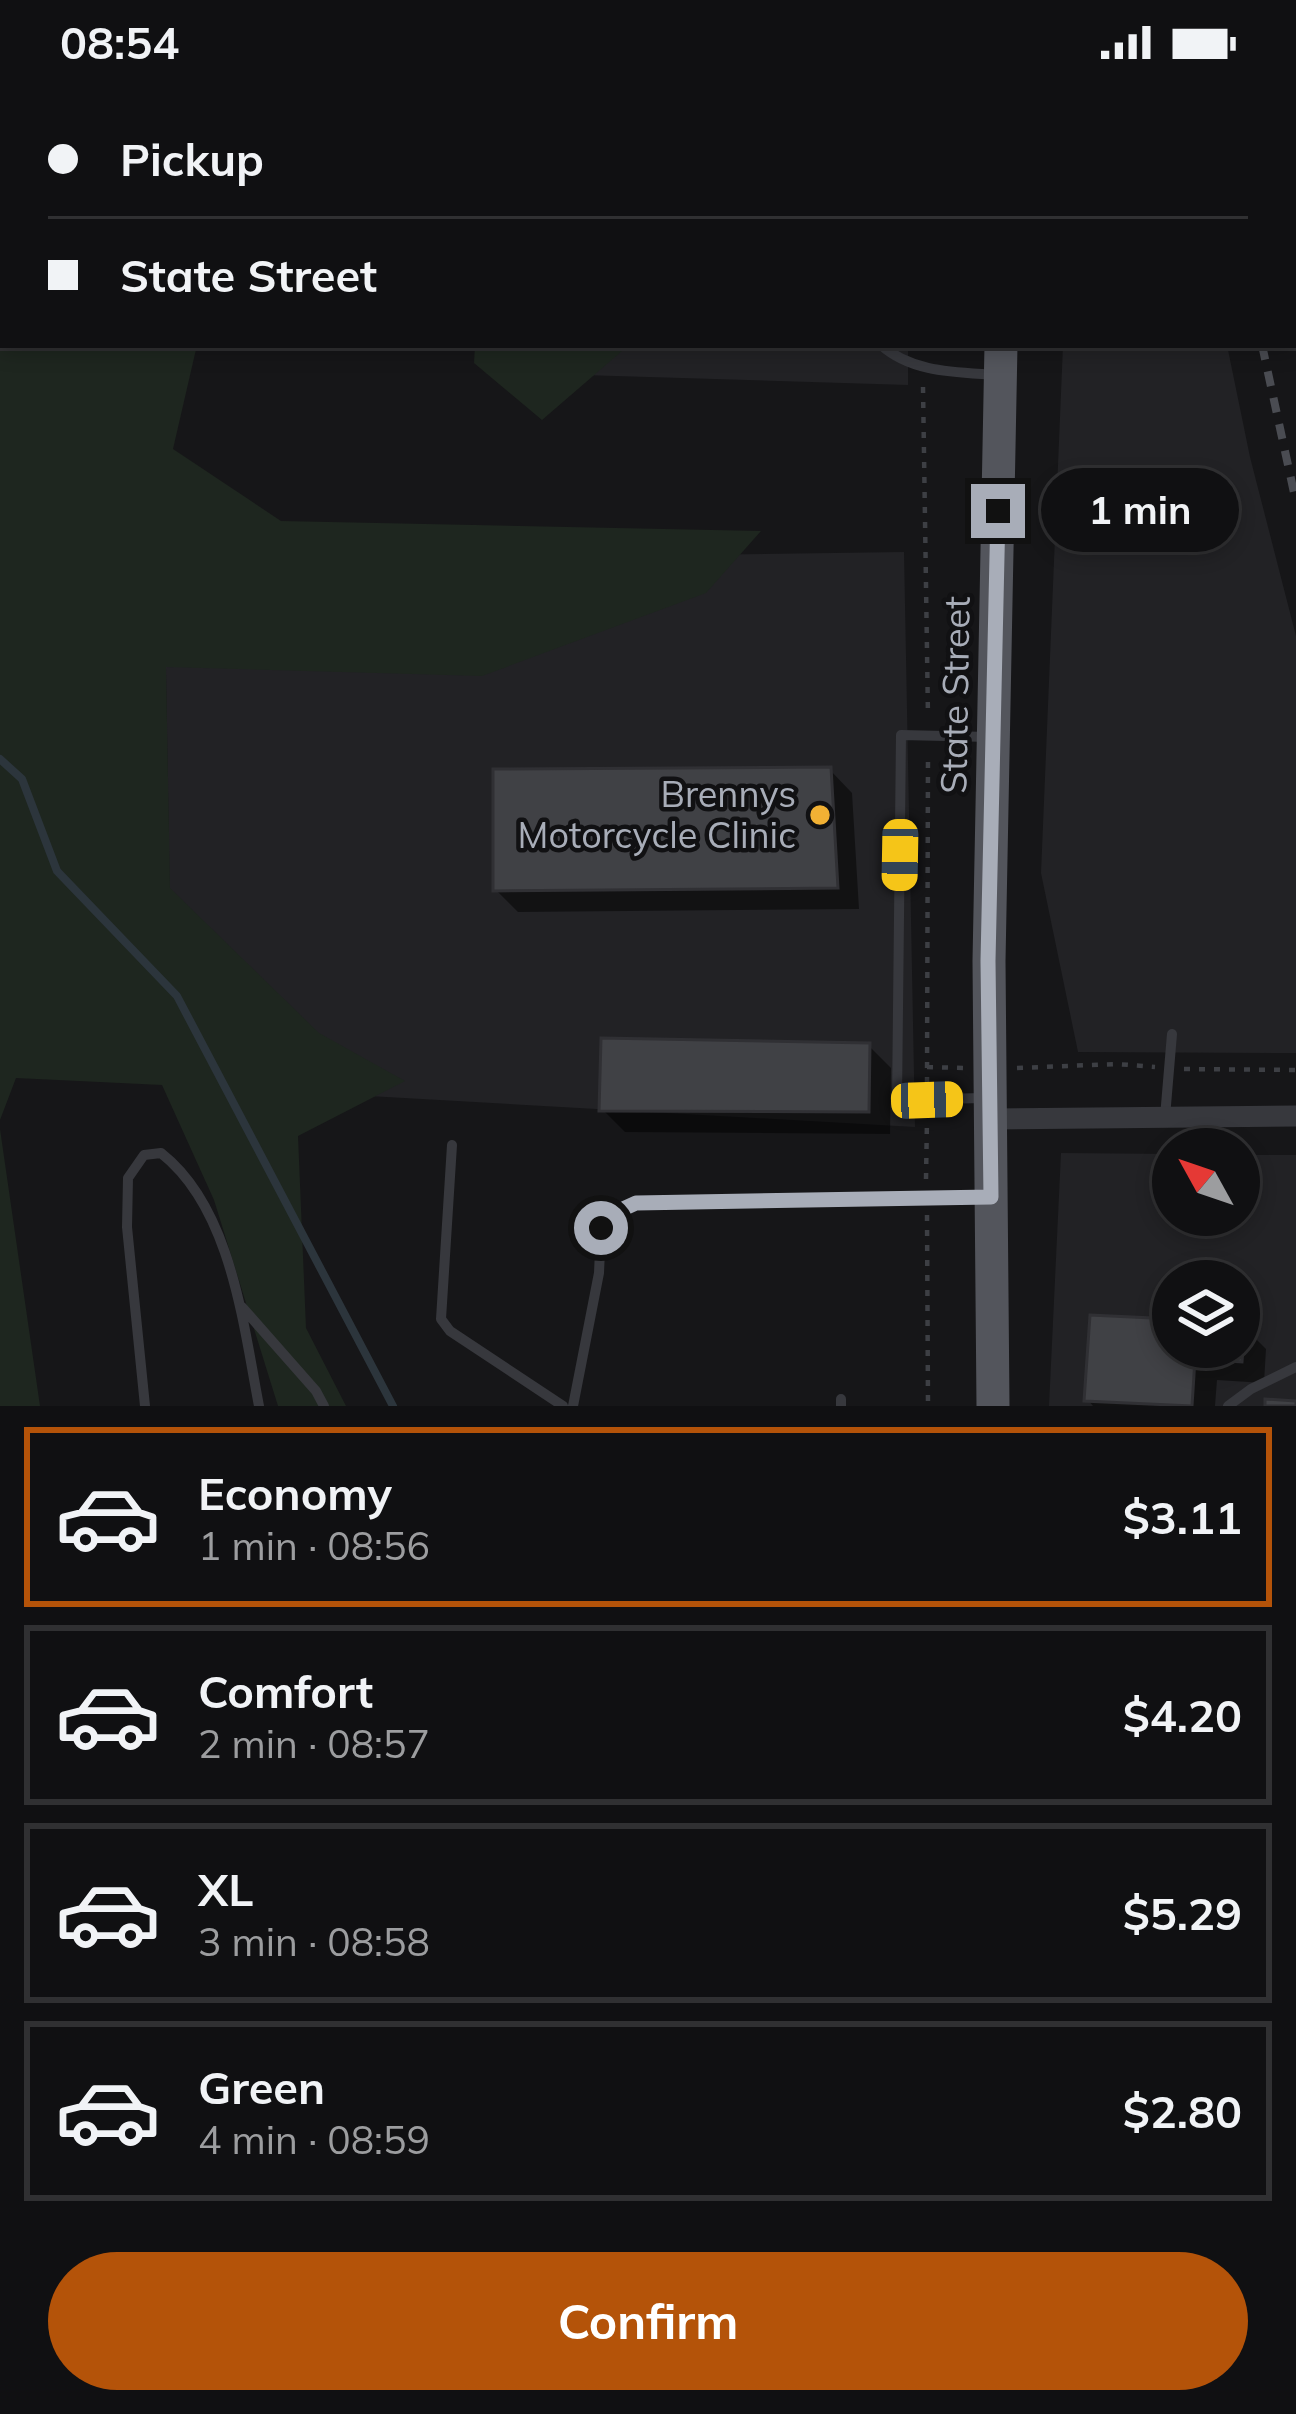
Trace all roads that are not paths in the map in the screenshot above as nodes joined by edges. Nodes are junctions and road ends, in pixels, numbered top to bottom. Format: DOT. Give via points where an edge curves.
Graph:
graph roads {
  1 [pos="884,348"];
  2 [pos="1001,360"];
  3 [pos="993,737"];
  4 [pos="1172,1034"];
  5 [pos="990,1095"];
  6 [pos="1296,1116"];
  7 [pos="1165,1117"];
  8 [pos="452,1145"];
  9 [pos="991,1197"];
  10 [pos="240,1304"];
  11 [pos="1296,1367"];
  12 [pos="145,1406"];
  13 [pos="259,1406"];
  14 [pos="323,1406"];
  15 [pos="563,1406"];
  16 [pos="573,1406"];
  17 [pos="993,1406"];
  18 [pos="1228,1406"];
  1 -- 2 [label="lane" via="924,366"];
  2 -- 3 [label="main road, State Street"];
  3 -- 5 [label="main road, State Street"];
  3 -- 5 [label="lane" via="902,735 897,1100"];
  4 -- 7 [label="lane"];
  5 -- 7 [label="street"];
  5 -- 9 [label="main road, State Street"];
  6 -- 7 [label="street"];
  8 -- 15 [label="lane" via="441,1319"];
  9 -- 16 [label="lane" via="636,1203 614,1213 601,1228"];
  9 -- 17 [label="main road, State Street"];
  10 -- 12 [label="lane" via="208,1209 182,1170 160,1153 144,1155 128,1178 127,1227"];
  10 -- 13 [label="lane"];
  10 -- 14 [label="lane"];
  11 -- 18 [label="lane"];
}
